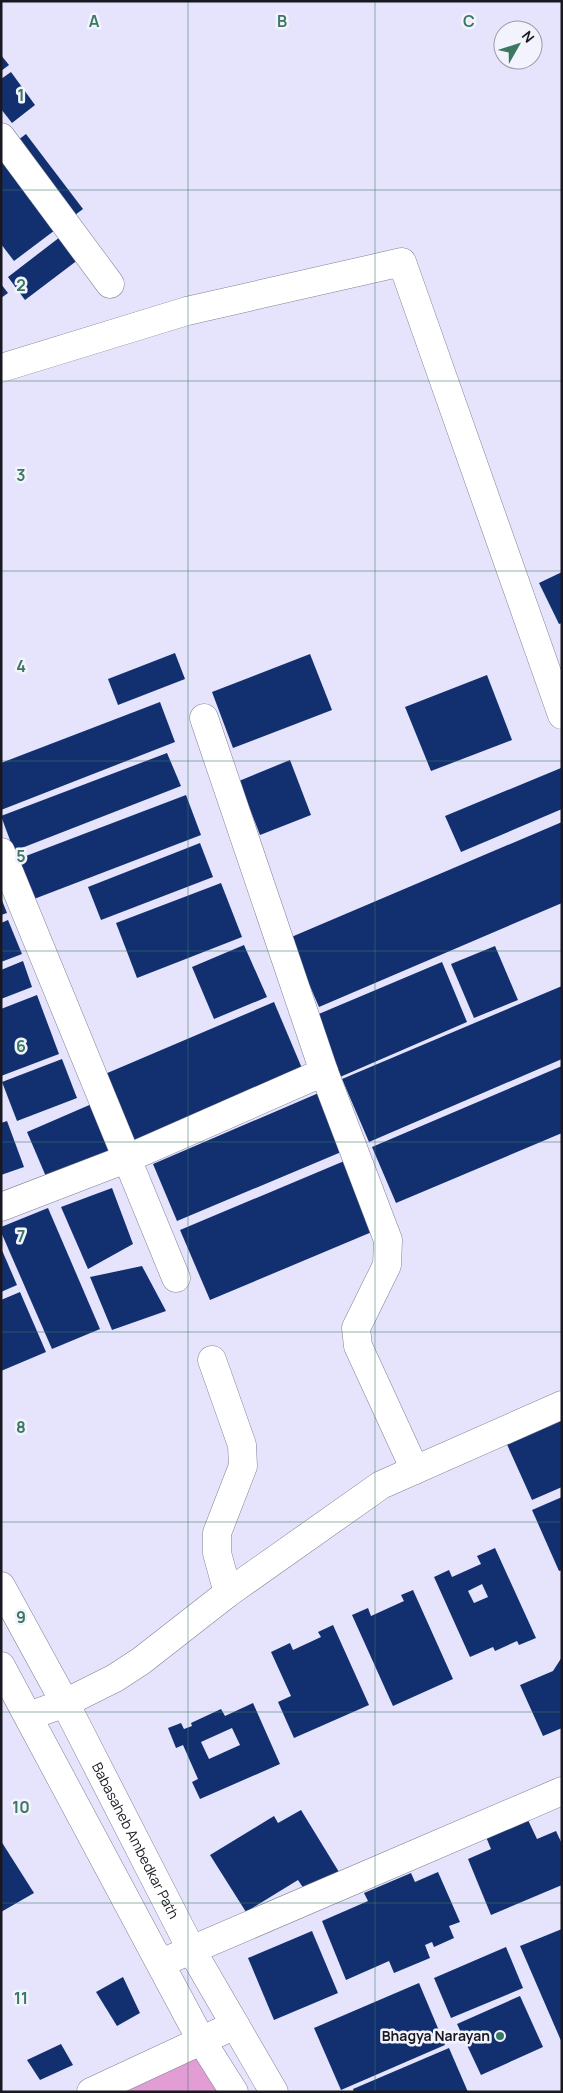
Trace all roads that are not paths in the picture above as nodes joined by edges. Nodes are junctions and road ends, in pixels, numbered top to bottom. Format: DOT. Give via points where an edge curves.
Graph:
graph roads {
  1 [pos="1,138"];
  2 [pos="110,284"];
  3 [pos="1,368"];
  4 [pos="562,715"];
  5 [pos="204,718"];
  6 [pos="1,852"];
  7 [pos="324,1072"];
  8 [pos="126,1159"];
  9 [pos="1,1207"];
  10 [pos="176,1278"];
  11 [pos="212,1360"];
  12 [pos="562,1405"];
  13 [pos="415,1470"];
  14 [pos="1,1586"];
  15 [pos="228,1593"];
  16 [pos="1,1666"];
  17 [pos="65,1703"];
  18 [pos="30,1716"];
  19 [pos="562,1791"];
  20 [pos="191,1949"];
  21 [pos="161,1963"];
  22 [pos="235,2025"];
  23 [pos="201,2040"];
  24 [pos="91,2092"];
  25 [pos="234,2092"];
  26 [pos="274,2092"];
  1 -- 2 [label="street"];
  3 -- 4 [label="street" via="187,311 402,262"];
  5 -- 7 [label="street"];
  6 -- 8 [label="street"];
  7 -- 8 [label="street"];
  7 -- 13 [label="street" via="388,1240 387,1264 356,1328 358,1346"];
  8 -- 9 [label="street"];
  8 -- 10 [label="street"];
  11 -- 15 [label="street" via="242,1445 243,1466 217,1533 217,1553"];
  12 -- 13 [label="street"];
  13 -- 15 [label="street" via="381,1485"];
  14 -- 17 [label="street, Babasaheb Ambedkar Path"];
  15 -- 17 [label="street" via="116,1678"];
  16 -- 18 [label="street"];
  17 -- 18 [label="street"];
  17 -- 20 [label="street, Babasaheb Ambedkar Path"];
  18 -- 21 [label="street"];
  19 -- 20 [label="street"];
  20 -- 21 [label="street"];
  20 -- 22 [label="street, Babasaheb Ambedkar Path"];
  21 -- 23 [label="street"];
  22 -- 23 [label="street"];
  22 -- 26 [label="street, Babasaheb Ambedkar Path"];
  23 -- 24 [label="street"];
  23 -- 25 [label="street"];
}
